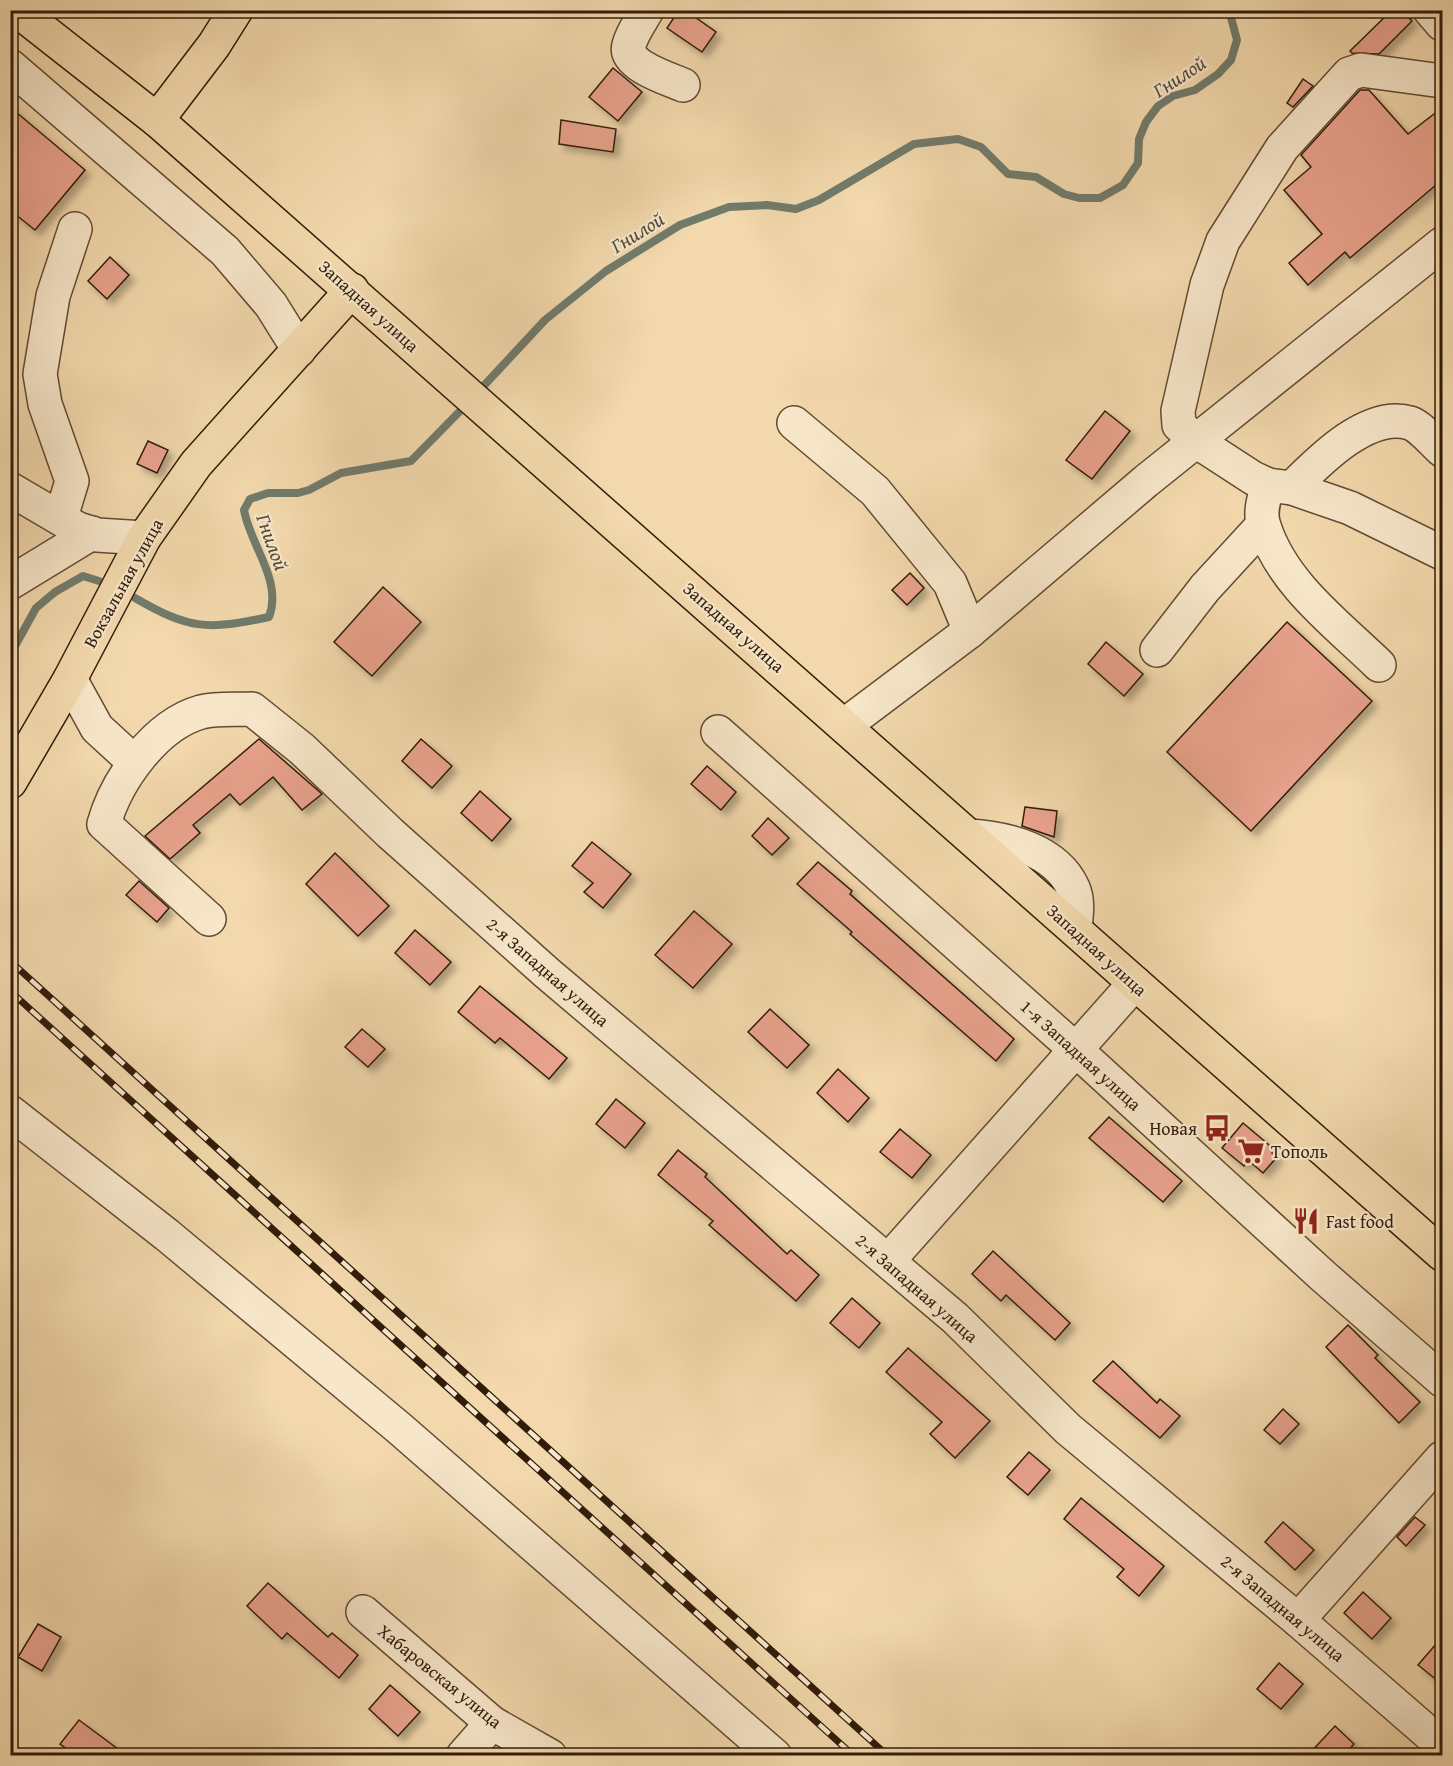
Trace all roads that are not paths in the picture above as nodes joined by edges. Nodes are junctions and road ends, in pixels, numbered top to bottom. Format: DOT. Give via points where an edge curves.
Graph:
graph roads {
  1 [pos="17,10"];
  2 [pos="236,10"];
  3 [pos="647,10"];
  4 [pos="1430,10"];
  5 [pos="1443,24"];
  6 [pos="10,66"];
  7 [pos="1443,81"];
  8 [pos="683,85"];
  9 [pos="157,120"];
  10 [pos="75,230"];
  11 [pos="1443,244"];
  12 [pos="352,290"];
  13 [pos="299,350"];
  14 [pos="794,423"];
  15 [pos="1196,441"];
  16 [pos="1443,450"];
  17 [pos="1280,487"];
  18 [pos="10,489"];
  19 [pos="61,517"];
  20 [pos="1263,525"];
  21 [pos="92,533"];
  22 [pos="144,538"];
  23 [pos="1443,553"];
  24 [pos="10,583"];
  25 [pos="970,631"];
  26 [pos="1157,650"];
  27 [pos="1379,665"];
  28 [pos="70,679"];
  29 [pos="845,725"];
  30 [pos="718,732"];
  31 [pos="134,762"];
  32 [pos="10,782"];
  33 [pos="209,919"];
  34 [pos="1134,983"];
  35 [pos="1076,1050"];
  36 [pos="10,1112"];
  37 [pos="1443,1254"];
  38 [pos="888,1261"];
  39 [pos="1443,1380"];
  40 [pos="1443,1458"];
  41 [pos="363,1612"];
  42 [pos="1298,1620"];
  43 [pos="492,1723"];
  44 [pos="1443,1745"];
  45 [pos="463,1755"];
  46 [pos="550,1755"];
  47 [pos="775,1755"];
  1 -- 9 [label="main road, Западная улица"];
  2 -- 9 [label="main road"];
  3 -- 8 [label="street" via="628,46 629,56 637,64"];
  4 -- 5 [label="street"];
  6 -- 13 [label="street" via="225,251 271,305"];
  7 -- 15 [label="street" via="1361,70 1349,74 1282,148 1223,241 1207,285 1178,411 1179,425"];
  9 -- 12 [label="main road, Западная улица"];
  10 -- 19 [label="street" via="53,296 40,374 45,404 72,481"];
  11 -- 15 [label="street"];
  12 -- 13 [label="main road, Вокзальная улица"];
  12 -- 29 [label="main road, Западная улица"];
  13 -- 22 [label="main road, Вокзальная улица" via="196,464"];
  14 -- 25 [label="street" via="875,491 950,583"];
  15 -- 17 [label="street"];
  15 -- 25 [label="street"];
  16 -- 17 [label="street" via="1411,423 1388,421 1354,435"];
  17 -- 20 [label="street" via="1262,503"];
  17 -- 23 [label="street" via="1350,508"];
  18 -- 19 [label="street"];
  19 -- 21 [label="street"];
  20 -- 26 [label="street" via="1205,588"];
  20 -- 27 [label="street" via="1280,560 1303,591"];
  21 -- 22 [label="street"];
  21 -- 24 [label="street"];
  22 -- 28 [label="main road, Вокзальная улица"];
  25 -- 29 [label="street"];
  28 -- 31 [label="street" via="96,728"];
  28 -- 32 [label="main road, Вокзальная улица"];
  29 -- 34 [label="main road, Западная улица"];
  30 -- 35 [label="street, 1-я Западная улица"];
  31 -- 33 [label="street, 2-я Западная улица" via="110,802 104,824"];
  31 -- 38 [label="street, 2-я Западная улица" via="170,729 200,712 252,709 302,748 390,833 547,973"];
  34 -- 35 [label="street"];
  34 -- 37 [label="main road, Западная улица"];
  35 -- 38 [label="street"];
  35 -- 39 [label="street, 1-я Западная улица"];
  36 -- 47 [label="street" via="167,1234 399,1428"];
  38 -- 42 [label="street, 2-я Западная улица" via="955,1318 1068,1429"];
  40 -- 42 [label="street"];
  41 -- 43 [label="street, Хабаровская улица"];
  42 -- 44 [label="street, 2-я Западная улица"];
  43 -- 45 [label="street"];
  43 -- 46 [label="street, Хабаровская улица"];
}
